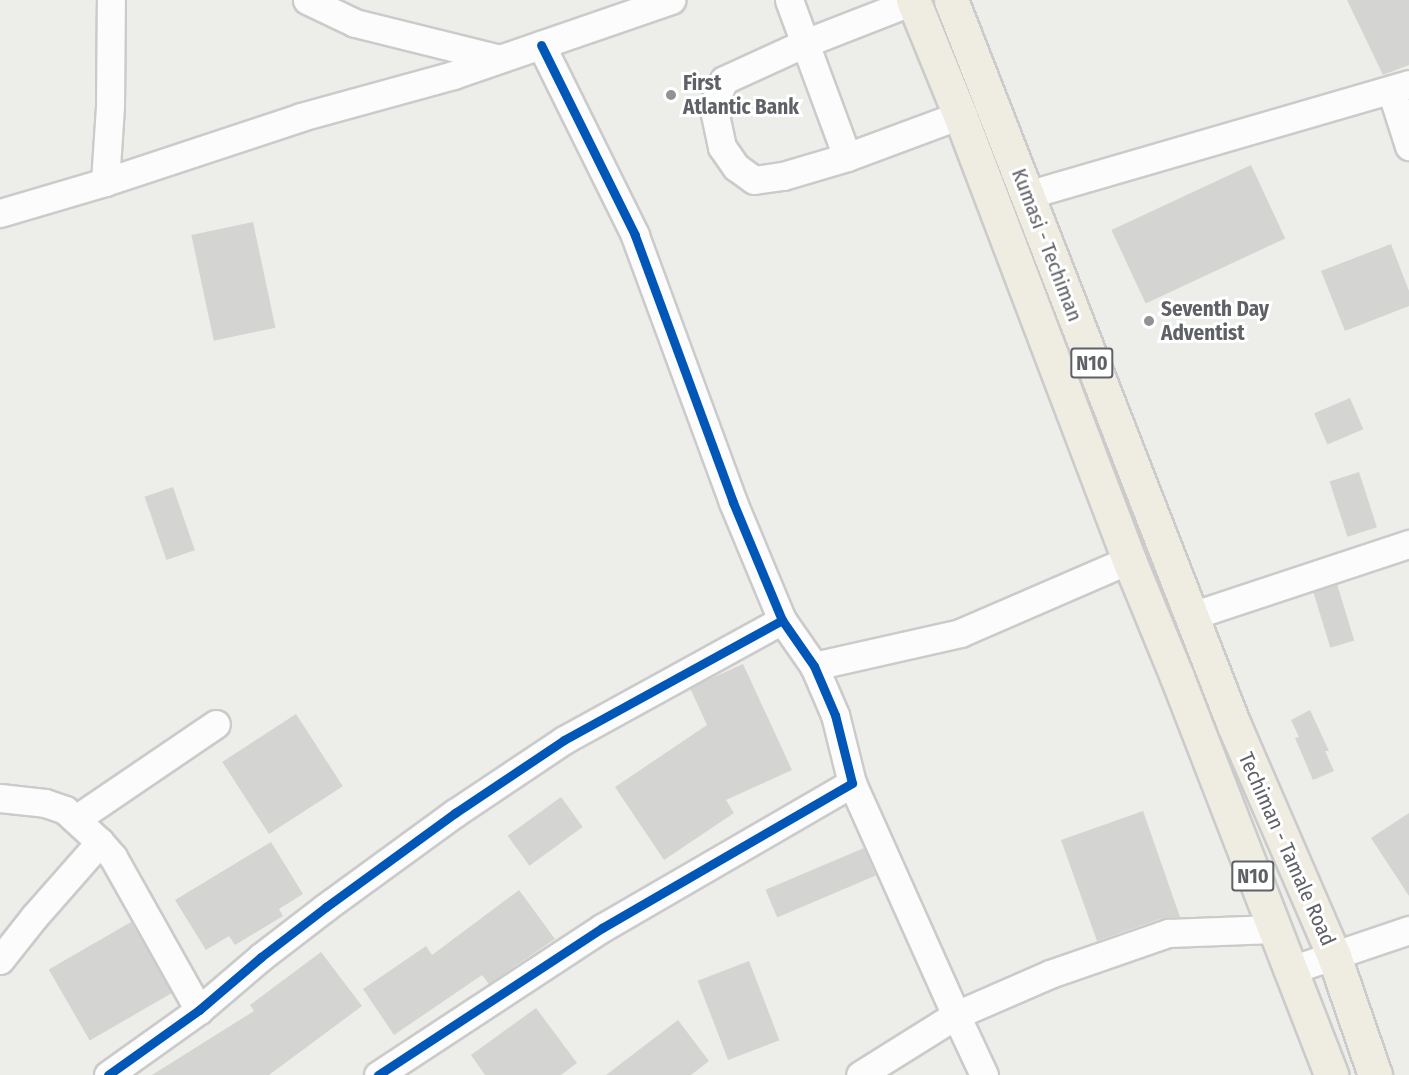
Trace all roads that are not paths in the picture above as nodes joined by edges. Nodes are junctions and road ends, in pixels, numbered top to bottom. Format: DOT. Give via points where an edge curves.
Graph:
graph roads {
  1 [pos="111,0"];
  2 [pos="307,0"];
  3 [pos="671,0"];
  4 [pos="789,0"];
  5 [pos="951,0"];
  6 [pos="913,1"];
  7 [pos="805,43"];
  8 [pos="541,45"];
  9 [pos="500,59"];
  10 [pos="1400,87"];
  11 [pos="960,116"];
  12 [pos="1409,146"];
  13 [pos="847,157"];
  14 [pos="105,182"];
  15 [pos="1027,195"];
  16 [pos="0,213"];
  17 [pos="1409,544"];
  18 [pos="1129,560"];
  19 [pos="1191,616"];
  20 [pos="782,620"];
  21 [pos="814,666"];
  22 [pos="1177,677"];
  23 [pos="216,724"];
  24 [pos="1234,725"];
  25 [pos="852,783"];
  26 [pos="0,798"];
  27 [pos="76,819"];
  28 [pos="100,842"];
  29 [pos="1273,929"];
  30 [pos="1409,930"];
  31 [pos="1334,956"];
  32 [pos="0,960"];
  33 [pos="1288,971"];
  34 [pos="199,1010"];
  35 [pos="956,1015"];
  36 [pos="108,1075"];
  37 [pos="378,1075"];
  38 [pos="860,1075"];
  39 [pos="984,1075"];
  40 [pos="1331,1075"];
  41 [pos="1375,1075"];
  1 -- 14 [label="street"];
  2 -- 9 [label="street" via="355,23"];
  3 -- 8 [label="street"];
  4 -- 7 [label="street"];
  5 -- 15 [label="highway, Kumasi - Techiman / N10"];
  6 -- 7 [label="street"];
  6 -- 11 [label="highway, Kumasi - Techiman / N10"];
  7 -- 13 [label="street"];
  7 -- 13 [label="street" via="724,80 713,105 722,147 736,167 754,180 783,176"];
  8 -- 9 [label="street"];
  8 -- 20 [label="street" via="635,235 733,502"];
  9 -- 14 [label="street" via="300,117"];
  10 -- 12 [label="street"];
  10 -- 15 [label="street"];
  11 -- 13 [label="street"];
  11 -- 18 [label="highway, Kumasi - Techiman / N10"];
  14 -- 16 [label="street"];
  15 -- 19 [label="highway, Kumasi - Techiman / N10"];
  17 -- 19 [label="street"];
  18 -- 21 [label="street" via="960,633"];
  18 -- 22 [label="highway, Kumasi - Techiman / N10"];
  19 -- 24 [label="highway, Kumasi - Techiman / N10"];
  20 -- 21 [label="street"];
  20 -- 34 [label="street" via="564,740 326,907"];
  21 -- 25 [label="street" via="835,715"];
  22 -- 29 [label="highway, Techiman - Tamale Road / N10"];
  23 -- 27 [label="street"];
  24 -- 31 [label="highway, Techiman - Tamale Road / N10"];
  25 -- 35 [label="street"];
  25 -- 37 [label="street" via="602,928"];
  26 -- 27 [label="street" via="45,803"];
  27 -- 28 [label="street"];
  28 -- 32 [label="street"];
  28 -- 34 [label="street" via="113,857"];
  29 -- 33 [label="highway, Techiman - Tamale Road / N10"];
  29 -- 35 [label="street" via="1168,933 1050,974"];
  30 -- 31 [label="street"];
  31 -- 33 [label="street"];
  31 -- 41 [label="highway, Techiman - Tamale Road / N10"];
  33 -- 40 [label="highway, Techiman - Tamale Road / N10"];
  34 -- 36 [label="street"];
  35 -- 38 [label="street"];
  35 -- 39 [label="street"];
}
